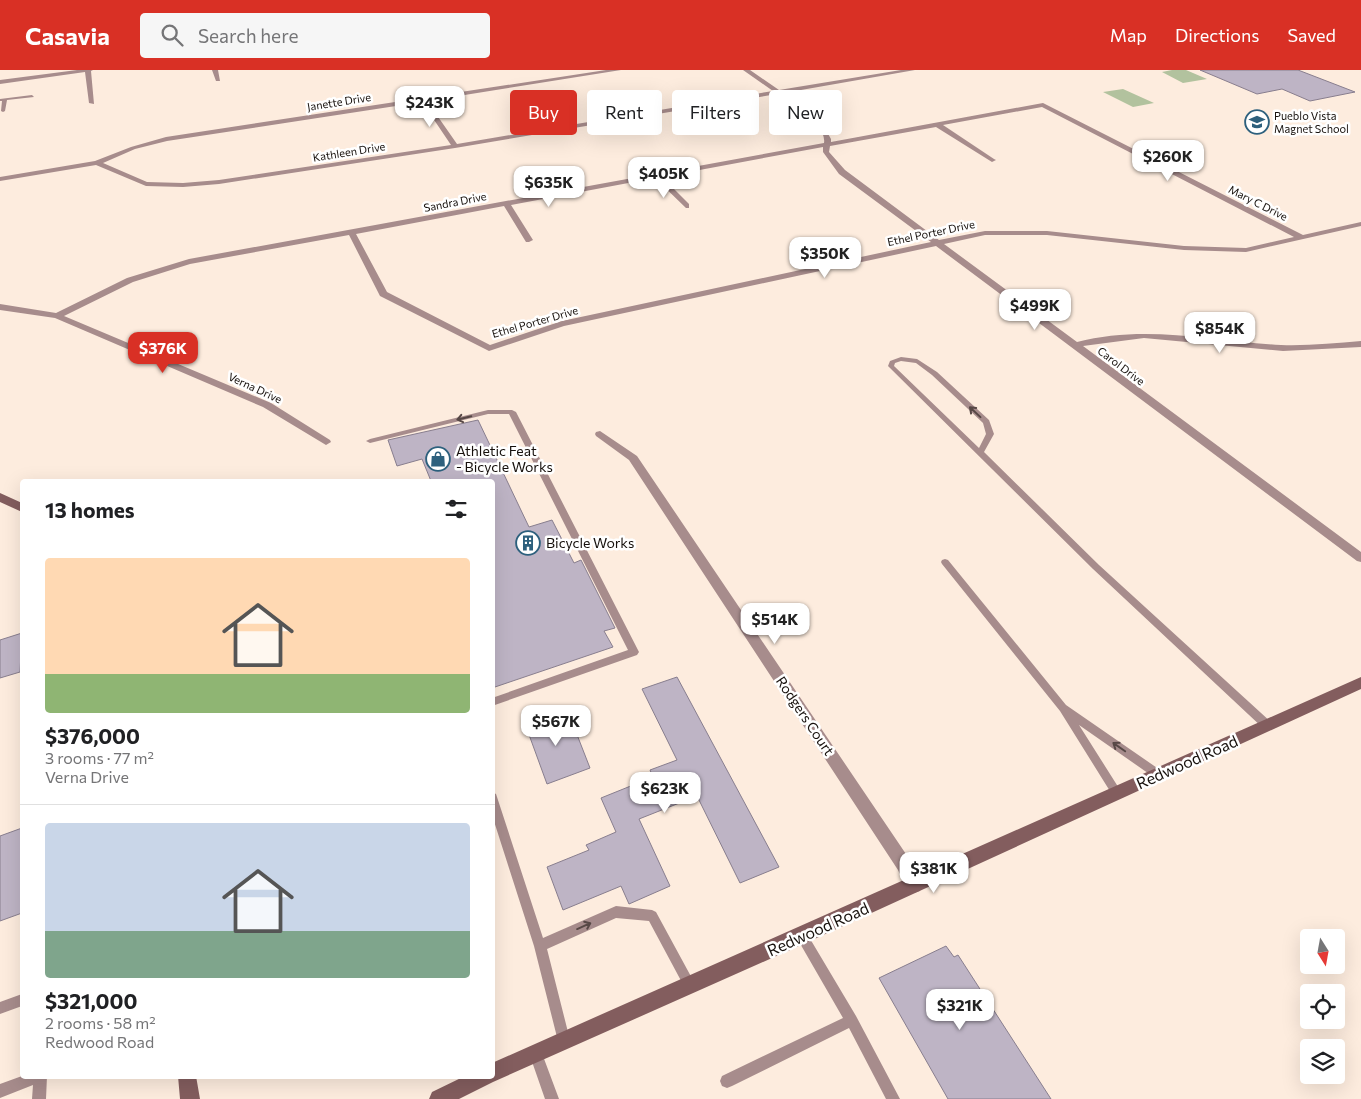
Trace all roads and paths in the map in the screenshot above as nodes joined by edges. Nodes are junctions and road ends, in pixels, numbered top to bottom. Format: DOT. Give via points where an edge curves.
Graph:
graph roads {
  1 [pos="88,70"];
  2 [pos="215,70"];
  3 [pos="618,70"];
  4 [pos="746,70"];
  5 [pos="912,70"];
  6 [pos="218,80"];
  7 [pos="0,82"];
  8 [pos="776,90"];
  9 [pos="797,90"];
  10 [pos="769,95"];
  11 [pos="32,96"];
  12 [pos="423,99"];
  13 [pos="3,100"];
  14 [pos="92,103"];
  15 [pos="1043,105"];
  16 [pos="4,111"];
  17 [pos="938,126"];
  18 [pos="826,135"];
  19 [pos="827,145"];
  20 [pos="455,146"];
  21 [pos="992,160"];
  22 [pos="97,163"];
  23 [pos="658,176"];
  24 [pos="0,179"];
  25 [pos="506,204"];
  26 [pos="686,206"];
  27 [pos="1361,224"];
  28 [pos="352,233"];
  29 [pos="1303,238"];
  30 [pos="529,240"];
  31 [pos="938,243"];
  32 [pos="0,307"];
  33 [pos="57,316"];
  34 [pos="1356,344"];
  35 [pos="1074,346"];
  36 [pos="1361,354"];
  37 [pos="600,434"];
  38 [pos="370,441"];
  39 [pos="326,442"];
  40 [pos="980,452"];
  41 [pos="0,497"];
  42 [pos="20,507"];
  43 [pos="1361,558"];
  44 [pos="945,562"];
  45 [pos="1359,685"];
  46 [pos="495,701"];
  47 [pos="1063,708"];
  48 [pos="1268,726"];
  49 [pos="1159,775"];
  50 [pos="1117,794"];
  51 [pos="495,806"];
  52 [pos="914,885"];
  53 [pos="802,936"];
  54 [pos="540,946"];
  55 [pos="690,986"];
  56 [pos="20,1001"];
  57 [pos="0,1008"];
  58 [pos="852,1020"];
  59 [pos="564,1040"];
  60 [pos="536,1053"];
  61 [pos="495,1072"];
  62 [pos="32,1079"];
  63 [pos="40,1079"];
  64 [pos="188,1079"];
  65 [pos="480,1079"];
  66 [pos="727,1081"];
  67 [pos="0,1091"];
  68 [pos="39,1099"];
  69 [pos="190,1099"];
  70 [pos="439,1099"];
  71 [pos="552,1099"];
  72 [pos="893,1099"];
  1 -- 7 [label="street"];
  1 -- 14 [label="street"];
  2 -- 6 [label="street"];
  3 -- 12 [label="street, Janette Drive"];
  4 -- 8 [label="street, Carol Drive"];
  5 -- 9 [label="street, Kathleen Drive"];
  10 -- 20 [label="street, Kathleen Drive"];
  11 -- 13 [label="lane"];
  12 -- 20 [label="street"];
  12 -- 22 [label="street, Janette Drive" via="166,139"];
  13 -- 16 [label="lane"];
  15 -- 17 [label="street, Sandra Drive"];
  15 -- 29 [label="street, Mary C Drive"];
  17 -- 19 [label="street, Sandra Drive"];
  17 -- 21 [label="street"];
  18 -- 19 [label="street, Carol Drive"];
  19 -- 23 [label="street, Sandra Drive"];
  19 -- 31 [label="street, Carol Drive" via="826,152 842,172"];
  20 -- 22 [label="street, Kathleen Drive" via="219,182 183,184 146,184"];
  22 -- 24 [label="street"];
  23 -- 25 [label="street, Sandra Drive"];
  23 -- 26 [label="street"];
  25 -- 28 [label="street, Sandra Drive"];
  25 -- 30 [label="street"];
  27 -- 29 [label="street, Ethel Porter Drive"];
  28 -- 31 [label="street, Ethel Porter Drive" via="383,294 489,348 562,324"];
  28 -- 33 [label="street, Sandra Drive" via="189,262 130,280"];
  29 -- 31 [label="street, Ethel Porter Drive" via="1246,250 1184,248 1047,232 985,233"];
  31 -- 35 [label="street, Carol Drive"];
  32 -- 33 [label="street, Verna Drive"];
  33 -- 39 [label="street, Verna Drive" via="267,405"];
  34 -- 35 [label="street" via="1283,348 1144,335"];
  34 -- 36 [label="street"];
  35 -- 43 [label="street, Carol Drive"];
  37 -- 52 [label="street, Rodgers Court" via="633,458 904,865"];
  46 -- 38 [label="lane, one-way" via="634,652 512,412 488,412"];
  40 -- 40 [label="lane, one-way" via="990,434 986,422 918,362 908,359 892,362 891,366"];
  40 -- 48 [label="lane" via="1096,567"];
  41 -- 42 [label="main road"];
  44 -- 47 [label="lane"];
  45 -- 48 [label="main road, Redwood Road"];
  49 -- 47 [label="lane, one-way"];
  47 -- 50 [label="lane"];
  48 -- 49 [label="main road, Redwood Road"];
  49 -- 50 [label="main road, Redwood Road"];
  50 -- 52 [label="main road, Redwood Road"];
  51 -- 54 [label="lane"];
  52 -- 53 [label="main road, Redwood Road"];
  53 -- 55 [label="main road, Redwood Road"];
  53 -- 58 [label="lane"];
  54 -- 55 [label="lane, one-way" via="616,912 652,916"];
  54 -- 59 [label="lane"];
  55 -- 59 [label="main road, Redwood Road"];
  56 -- 57 [label="lane"];
  58 -- 66 [label="lane"];
  58 -- 72 [label="lane"];
  59 -- 60 [label="main road, Redwood Road"];
  60 -- 61 [label="main road, Redwood Road"];
  60 -- 71 [label="lane"];
  62 -- 67 [label="lane"];
  63 -- 68 [label="lane"];
  64 -- 69 [label="main road"];
  65 -- 70 [label="main road"];
}
